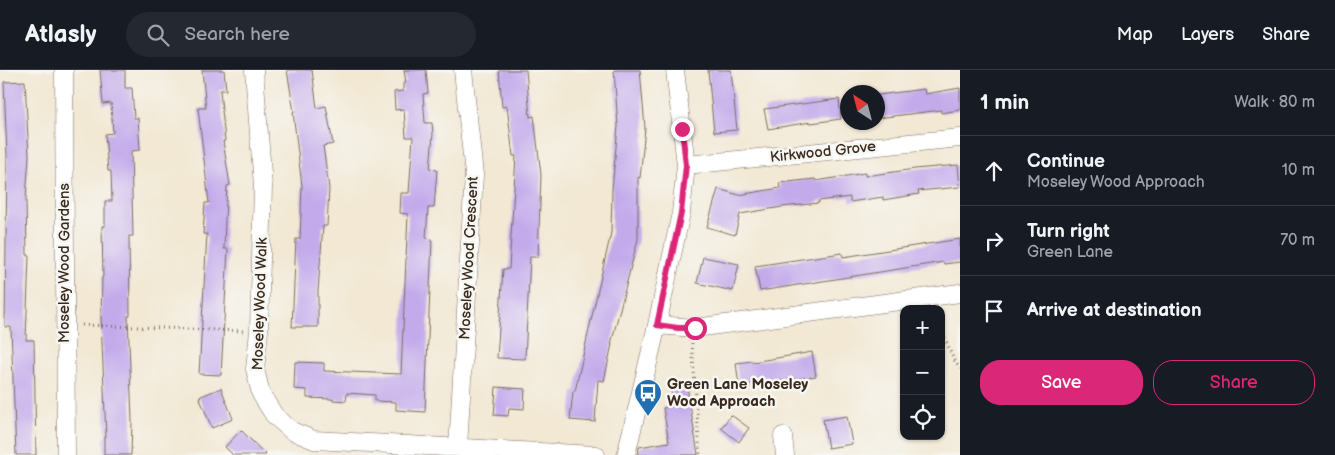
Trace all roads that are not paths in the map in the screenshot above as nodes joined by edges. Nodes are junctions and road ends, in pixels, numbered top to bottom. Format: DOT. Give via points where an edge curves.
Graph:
graph roads {
  1 [pos="64,70"];
  2 [pos="254,70"];
  3 [pos="463,70"];
  4 [pos="675,70"];
  5 [pos="960,138"];
  6 [pos="686,165"];
  7 [pos="960,293"];
  8 [pos="657,325"];
  9 [pos="783,436"];
  10 [pos="458,447"];
  11 [pos="66,455"];
  12 [pos="596,455"];
  13 [pos="626,455"];
  14 [pos="786,455"];
  1 -- 11 [label="street, Moseley Wood Gardens"];
  2 -- 10 [label="street, Moseley Wood Walk" via="263,186 255,369 261,394 274,415 292,431 314,440"];
  3 -- 10 [label="street, Moseley Wood Crescent" via="474,175"];
  4 -- 6 [label="street"];
  5 -- 6 [label="street, Kirkwood Grove"];
  6 -- 8 [label="street" via="681,213"];
  7 -- 8 [label="street" via="692,328"];
  8 -- 13 [label="street"];
  9 -- 14 [label="street"];
  10 -- 12 [label="street, Moseley Wood Walk"];
}
